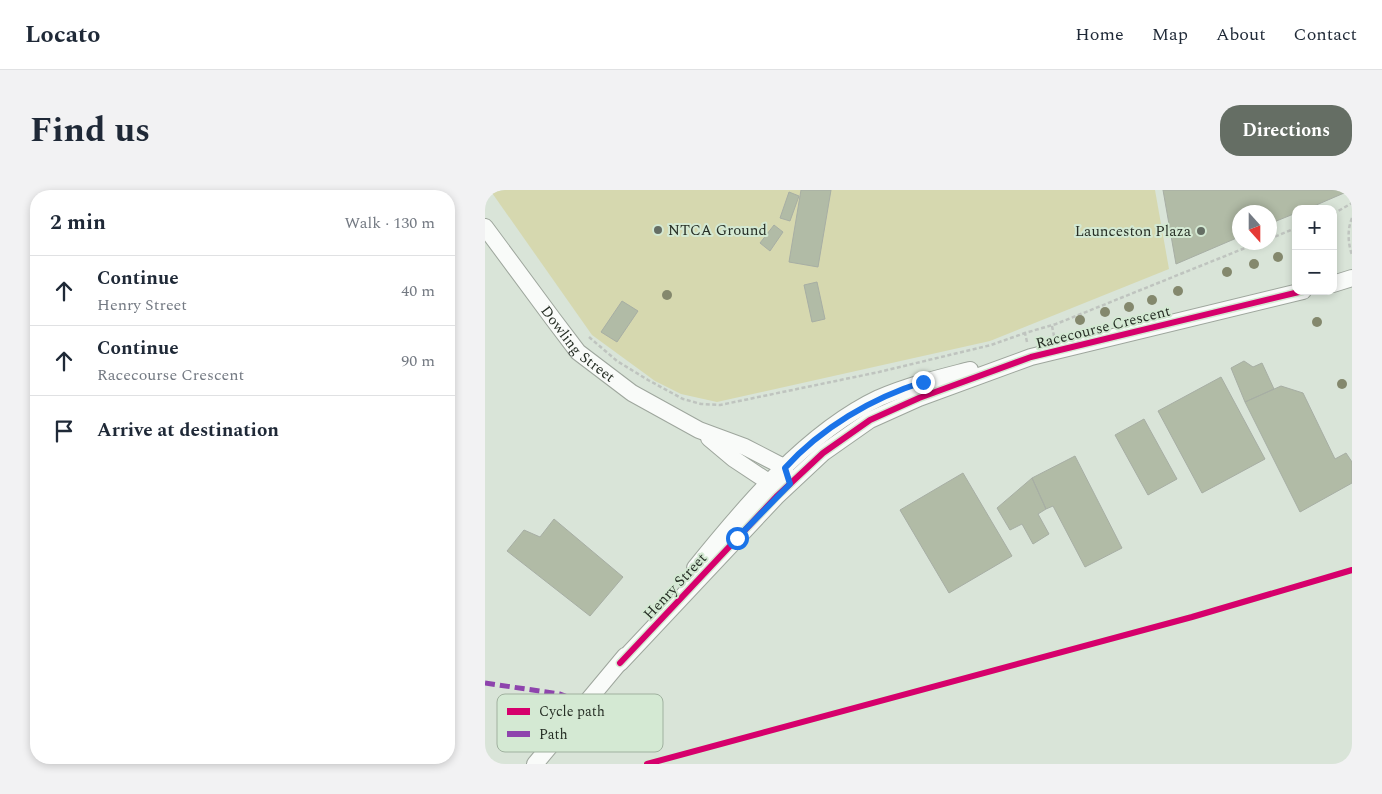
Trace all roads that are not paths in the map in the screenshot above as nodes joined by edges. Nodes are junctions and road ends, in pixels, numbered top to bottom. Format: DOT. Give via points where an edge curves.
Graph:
graph roads {
  1 [pos="485,227"];
  2 [pos="1352,278"];
  3 [pos="1337,283"];
  4 [pos="1292,294"];
  5 [pos="699,430"];
  6 [pos="787,476"];
  7 [pos="769,483"];
  8 [pos="620,663"];
  9 [pos="594,694"];
  10 [pos="545,752"];
  11 [pos="535,764"];
  1 -- 5 [label="street, Dowling Street" via="578,352 632,393"];
  2 -- 3 [label="street"];
  4 -- 6 [label="street, Racecourse Crescent" via="1031,357 1004,360 923,382 877,399 843,420 823,435"];
  5 -- 6 [label="street, Dowling Street" via="745,447"];
  5 -- 7 [label="street, Dowling Street"];
  6 -- 7 [label="street"];
  6 -- 8 [label="street, Henry Street"];
  7 -- 8 [label="street, Henry Street" via="711,548"];
  8 -- 9 [label="street, Henry Street"];
  10 -- 11 [label="street, Henry Street"];
}
